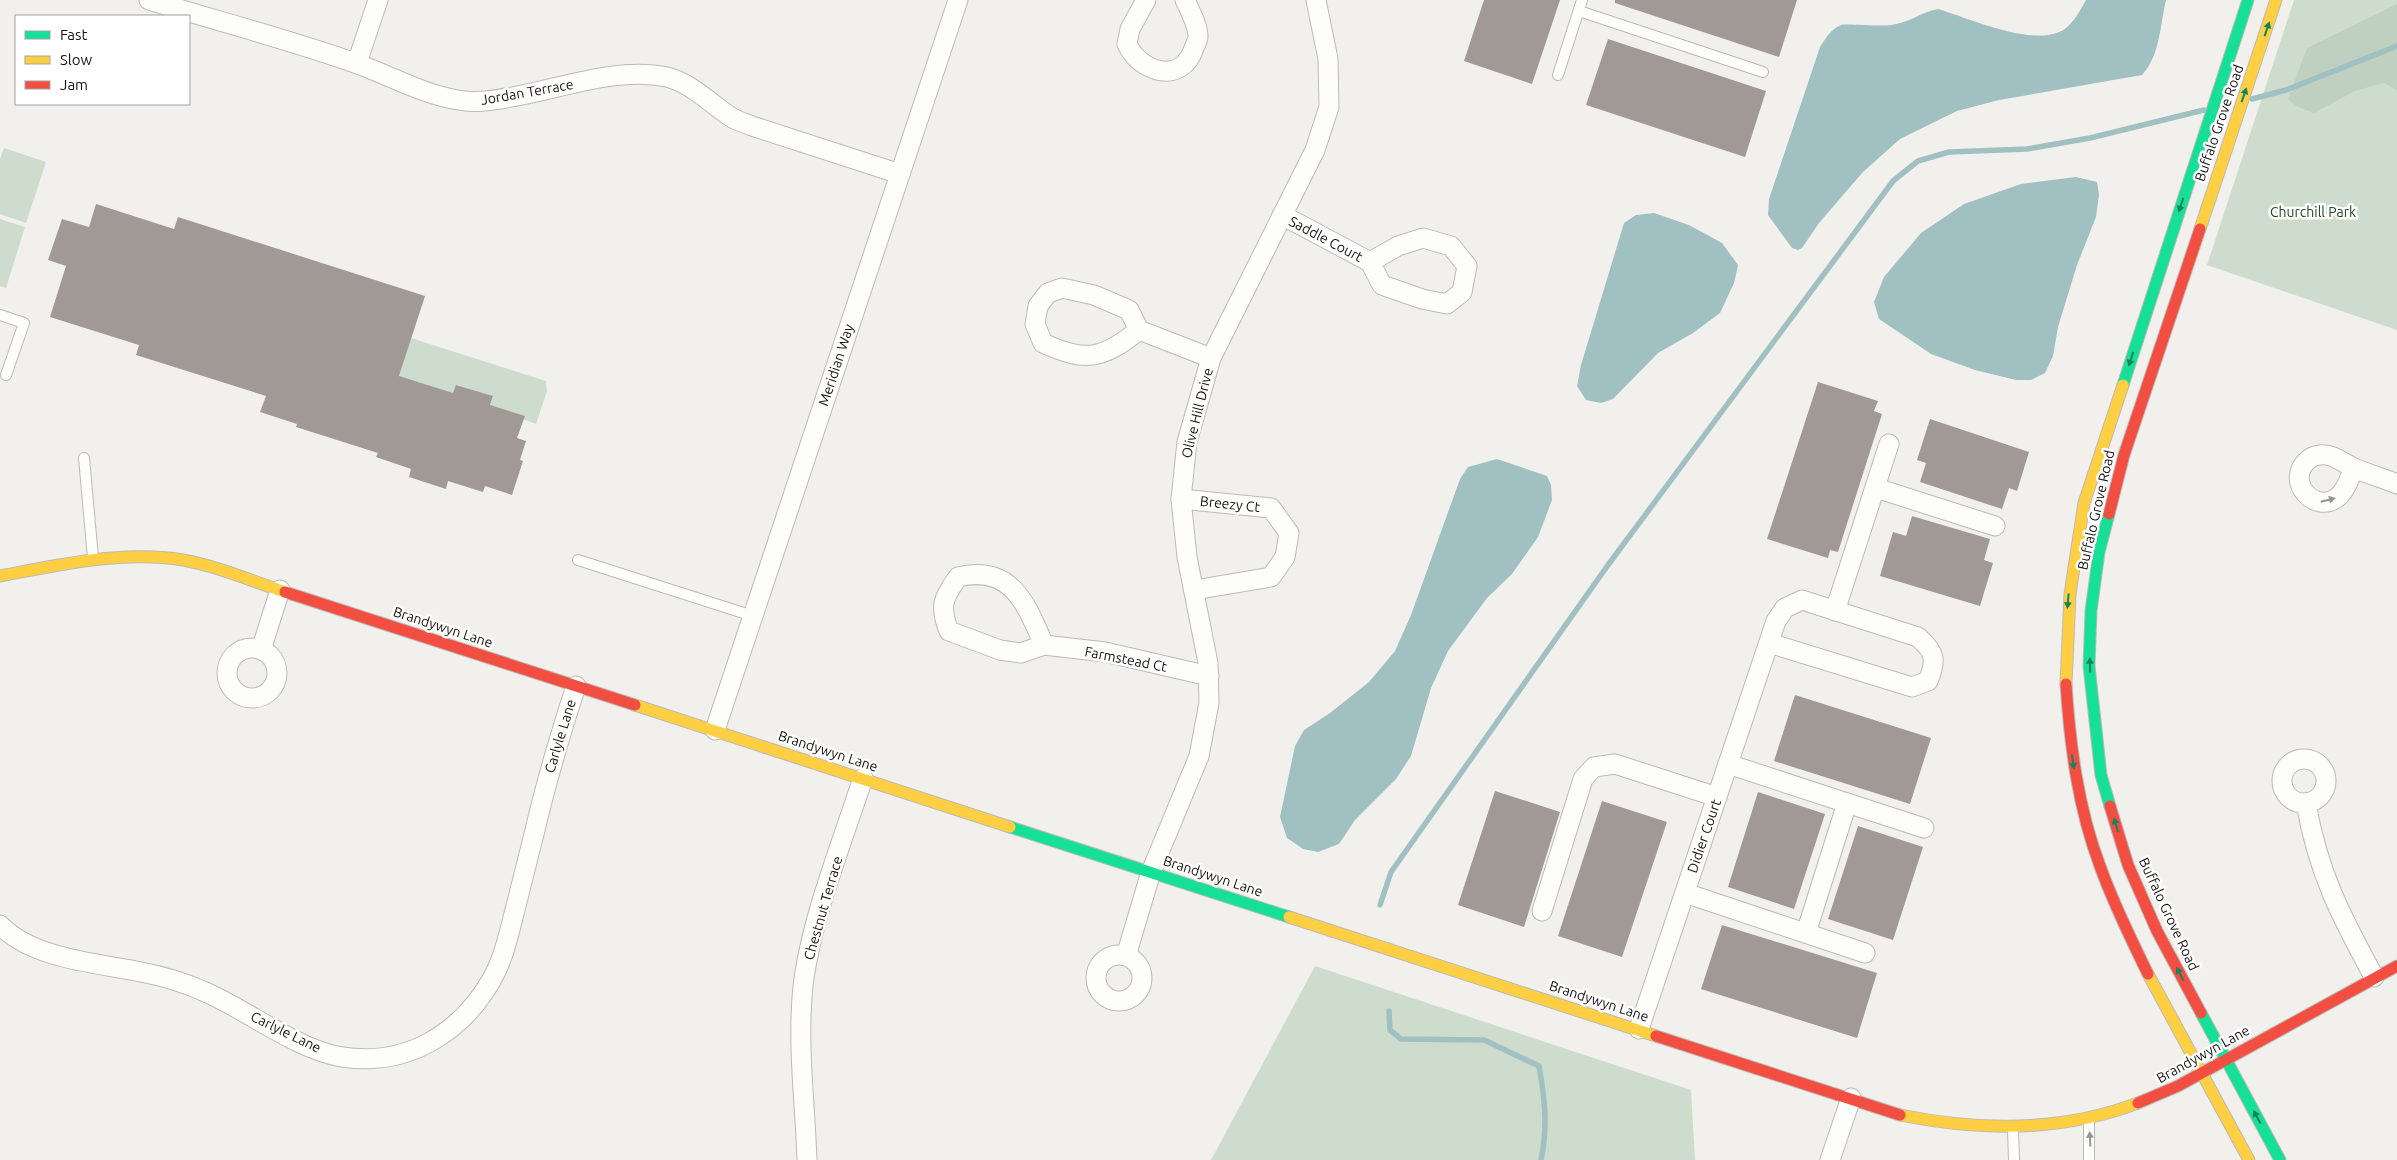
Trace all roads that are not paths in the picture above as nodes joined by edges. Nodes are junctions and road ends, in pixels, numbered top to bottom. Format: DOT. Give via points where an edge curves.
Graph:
graph roads {
  1 [pos="148,0"];
  2 [pos="378,0"];
  3 [pos="958,0"];
  4 [pos="1146,0"];
  5 [pos="1185,0"];
  6 [pos="1316,0"];
  7 [pos="1582,0"];
  8 [pos="2248,0"];
  9 [pos="2276,0"];
  10 [pos="1579,11"];
  11 [pos="357,63"];
  12 [pos="1763,72"];
  13 [pos="1558,75"];
  14 [pos="900,174"];
  15 [pos="1282,215"];
  16 [pos="1370,262"];
  17 [pos="0,314"];
  18 [pos="1139,330"];
  19 [pos="1211,358"];
  20 [pos="6,374"];
  21 [pos="1889,444"];
  22 [pos="84,458"];
  23 [pos="2354,468"];
  24 [pos="2397,484"];
  25 [pos="1876,488"];
  26 [pos="1181,499"];
  27 [pos="1995,526"];
  28 [pos="93,559"];
  29 [pos="578,560"];
  30 [pos="0,576"];
  31 [pos="280,590"];
  32 [pos="1194,590"];
  33 [pos="1835,611"];
  34 [pos="753,616"];
  35 [pos="1769,643"];
  36 [pos="1044,645"];
  37 [pos="261,650"];
  38 [pos="1208,676"];
  39 [pos="576,686"];
  40 [pos="714,730"];
  41 [pos="1728,764"];
  42 [pos="863,778"];
  43 [pos="1717,797"];
  44 [pos="1847,803"];
  45 [pos="2306,803"];
  46 [pos="1924,828"];
  47 [pos="1151,872"];
  48 [pos="1685,893"];
  49 [pos="1542,911"];
  50 [pos="0,925"];
  51 [pos="1806,934"];
  52 [pos="1865,953"];
  53 [pos="1126,956"];
  54 [pos="2397,966"];
  55 [pos="2374,977"];
  56 [pos="1639,1029"];
  57 [pos="2225,1059"];
  58 [pos="2202,1074"];
  59 [pos="1851,1098"];
  60 [pos="2088,1117"];
  61 [pos="2013,1127"];
  62 [pos="807,1160"];
  63 [pos="1830,1160"];
  64 [pos="2014,1160"];
  65 [pos="2089,1160"];
  66 [pos="2249,1160"];
  67 [pos="2280,1160"];
  1 -- 11 [label="street, Jordan Terrace" via="240,25"];
  2 -- 11 [label="street"];
  3 -- 14 [label="street, Meridian Way"];
  4 -- 5 [label="street" via="1134,21 1127,44 1139,63 1164,71 1187,63 1198,37"];
  6 -- 15 [label="street, Olive Hill Drive" via="1328,59 1329,107 1315,150"];
  7 -- 10 [label="lane"];
  8 -- 58 [label="street, Buffalo Grove Road, one-way" via="2084,503 2072,558 2064,643 2066,706 2074,766 2096,854 2148,973"];
  57 -- 9 [label="street, Buffalo Grove Road, one-way" via="2157,931 2128,864 2101,775 2090,666 2092,611 2099,552 2124,455"];
  10 -- 12 [label="lane"];
  10 -- 13 [label="lane"];
  11 -- 14 [label="street, Jordan Terrace" via="437,96 460,101 508,98 623,74 670,78 696,91 732,118"];
  14 -- 34 [label="street, Meridian Way"];
  15 -- 16 [label="street, Saddle Court"];
  15 -- 19 [label="street, Olive Hill Drive"];
  16 -- 16 [label="street, Saddle Court" via="1382,285 1447,304 1462,292 1467,266 1451,246 1423,238 1398,246"];
  17 -- 20 [label="lane" via="24,323"];
  18 -- 18 [label="street" via="1129,310 1110,300 1062,288 1048,293 1038,306 1035,324 1043,343 1064,353 1089,356 1119,346"];
  18 -- 19 [label="street"];
  19 -- 26 [label="street, Olive Hill Drive" via="1187,442"];
  21 -- 25 [label="street"];
  22 -- 28 [label="lane"];
  23 -- 24 [label="street"];
  25 -- 27 [label="street"];
  25 -- 33 [label="street"];
  26 -- 32 [label="street, Olive Hill Drive"];
  26 -- 32 [label="street, Breezy Ct" via="1271,508 1289,533 1285,557 1271,578"];
  28 -- 30 [label="street, Brandywyn Lane"];
  28 -- 31 [label="street, Brandywyn Lane" via="182,560"];
  29 -- 34 [label="lane"];
  31 -- 37 [label="street"];
  31 -- 39 [label="street, Brandywyn Lane"];
  32 -- 38 [label="street, Olive Hill Drive"];
  33 -- 35 [label="street, Didier Court" via="1802,600 1785,608"];
  33 -- 35 [label="street, Didier Court" via="1918,637 1931,648 1934,666 1928,681 1912,686"];
  34 -- 40 [label="street, Meridian Way"];
  35 -- 41 [label="street, Didier Court"];
  36 -- 36 [label="street, Farmstead Ct" via="1021,653 1000,650 950,631 942,614 946,594 958,577 976,573 995,577 1014,589"];
  36 -- 38 [label="street, Farmstead Ct" via="1105,652"];
  38 -- 47 [label="street, Olive Hill Drive" via="1209,702 1199,756"];
  39 -- 40 [label="street, Brandywyn Lane"];
  39 -- 50 [label="street, Carlyle Lane" via="550,767 506,944 492,978 470,1009 447,1033 422,1048 402,1055 369,1059 340,1057 306,1045 185,983 63,958 36,947"];
  40 -- 42 [label="street, Brandywyn Lane"];
  41 -- 43 [label="street, Didier Court"];
  41 -- 44 [label="street"];
  42 -- 47 [label="street, Brandywyn Lane"];
  42 -- 62 [label="street, Chestnut Terrace" via="812,939 804,984 800,1014"];
  43 -- 48 [label="street, Didier Court"];
  43 -- 49 [label="street" via="1615,764 1594,767 1583,779"];
  44 -- 46 [label="street"];
  44 -- 51 [label="street"];
  45 -- 55 [label="street" via="2315,850 2328,886"];
  47 -- 53 [label="street, Olive Hill Drive"];
  47 -- 56 [label="street, Brandywyn Lane"];
  48 -- 51 [label="street"];
  48 -- 56 [label="street, Didier Court"];
  51 -- 52 [label="street"];
  54 -- 55 [label="street, Brandywyn Lane"];
  55 -- 57 [label="street, Brandywyn Lane"];
  56 -- 59 [label="street, Brandywyn Lane"];
  57 -- 58 [label="street, Brandywyn Lane"];
  67 -- 57 [label="street, Buffalo Grove Road, one-way"];
  58 -- 60 [label="street, Brandywyn Lane" via="2158,1096"];
  58 -- 66 [label="street, Buffalo Grove Road"];
  59 -- 61 [label="street, Brandywyn Lane" via="1896,1114 1930,1121 1970,1127"];
  59 -- 63 [label="street"];
  60 -- 61 [label="street, Brandywyn Lane"];
  65 -- 60 [label="lane, one-way"];
  61 -- 64 [label="lane"];
}
